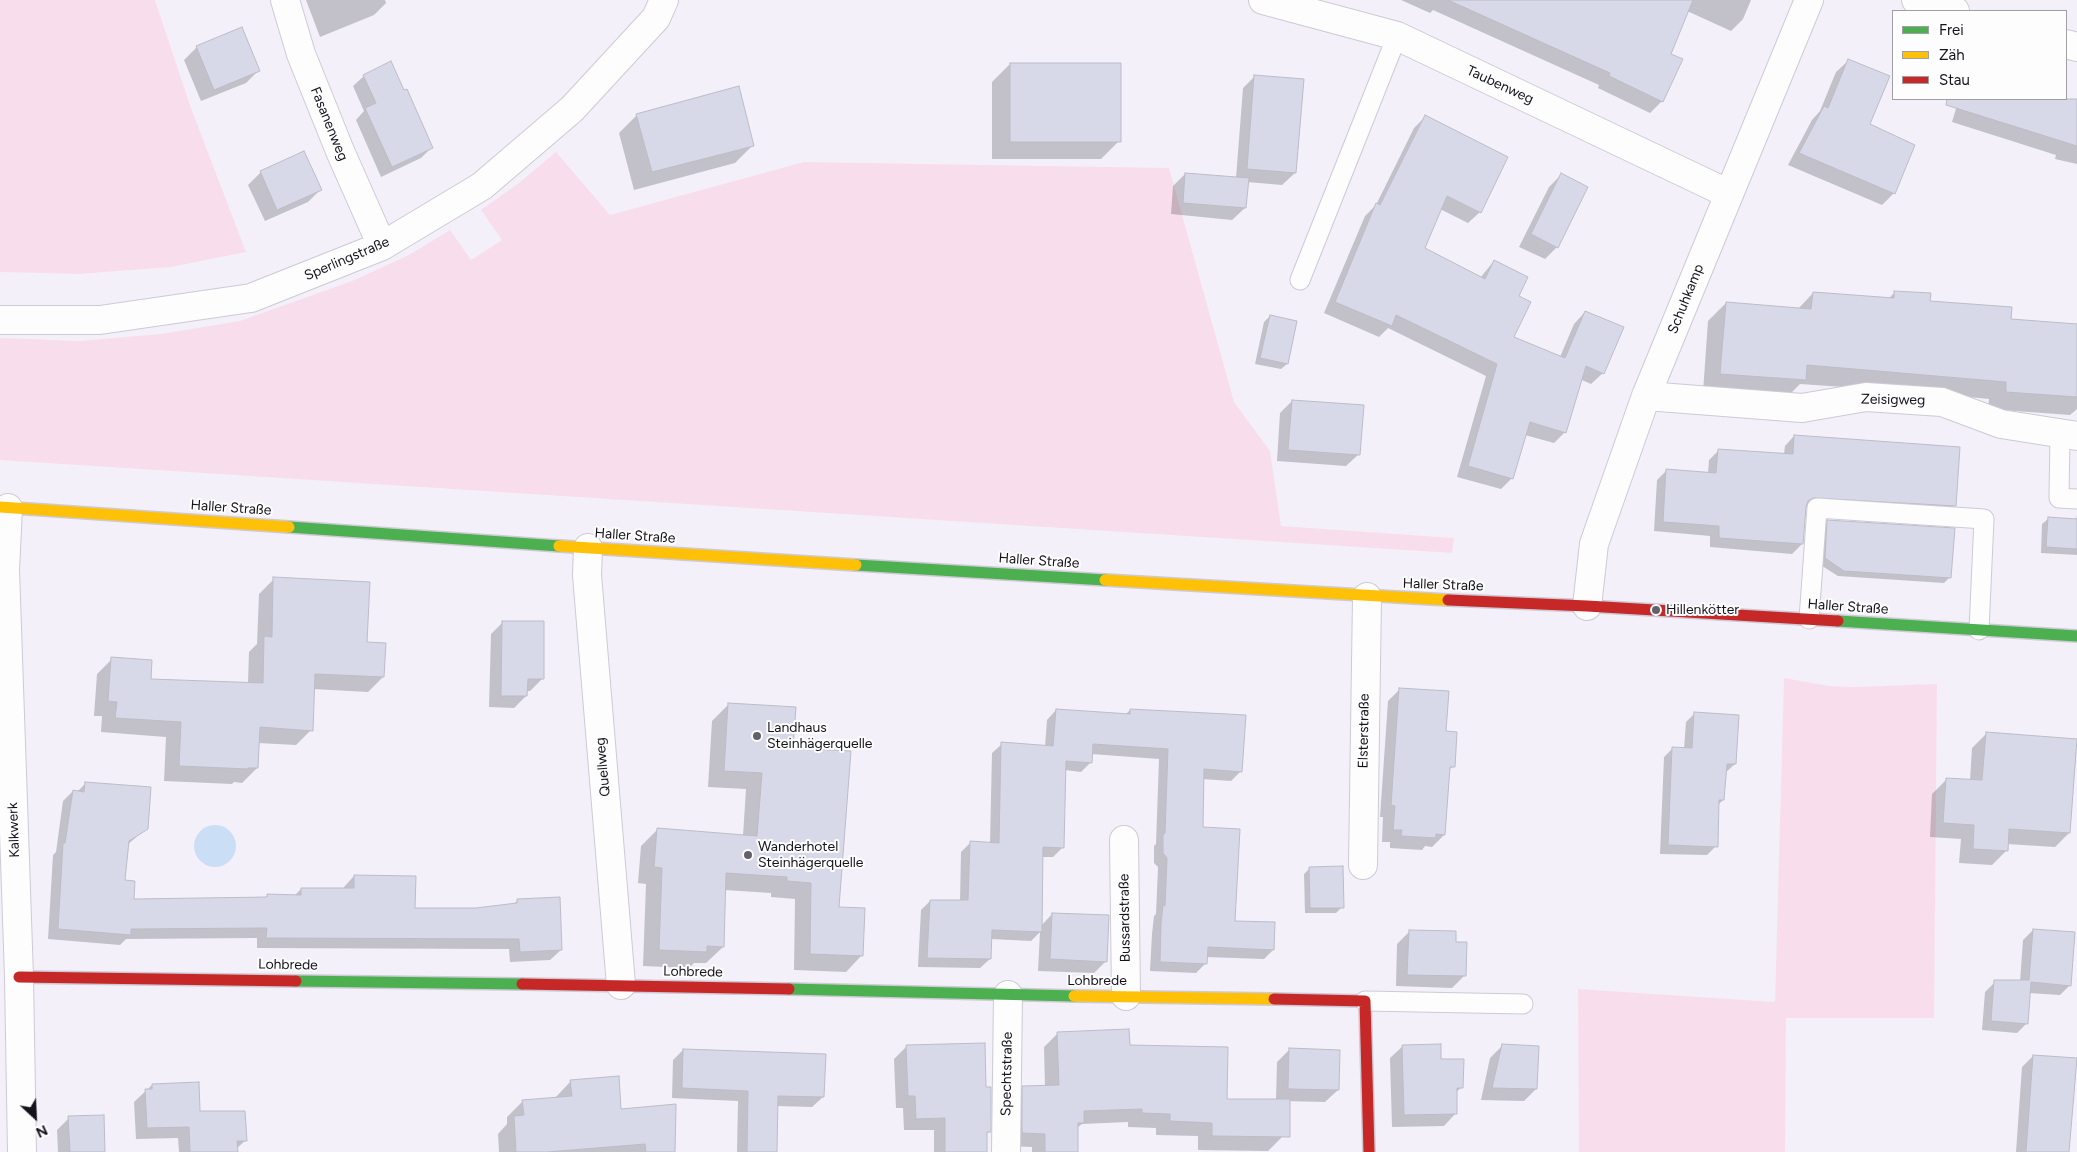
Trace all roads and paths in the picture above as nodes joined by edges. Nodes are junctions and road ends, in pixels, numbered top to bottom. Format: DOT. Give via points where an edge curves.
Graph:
graph roads {
  1 [pos="285,0"];
  2 [pos="664,0"];
  3 [pos="1263,0"];
  4 [pos="1809,0"];
  5 [pos="1916,0"];
  6 [pos="1951,10"];
  7 [pos="1397,36"];
  8 [pos="1729,194"];
  9 [pos="382,246"];
  10 [pos="1300,280"];
  11 [pos="0,320"];
  12 [pos="1646,396"];
  13 [pos="2069,435"];
  14 [pos="2077,499"];
  15 [pos="4,507"];
  16 [pos="588,548"];
  17 [pos="1367,597"];
  18 [pos="1588,606"];
  19 [pos="1809,619"];
  20 [pos="1979,630"];
  21 [pos="2077,636"];
  22 [pos="1124,840"];
  23 [pos="1363,865"];
  24 [pos="20,977"];
  25 [pos="621,985"];
  26 [pos="1008,995"];
  27 [pos="1126,996"];
  28 [pos="1365,1001"];
  29 [pos="1523,1004"];
  30 [pos="22,1152"];
  31 [pos="1006,1152"];
  32 [pos="1369,1152"];
  1 -- 9 [label="street, Fasanenweg" via="301,54"];
  2 -- 9 [label="street, Sperlingstraße" via="656,18 572,109 482,186"];
  3 -- 7 [label="street, Taubenweg"];
  4 -- 8 [label="street, Schuhkamp"];
  5 -- 6 [label="street"];
  7 -- 8 [label="street, Taubenweg"];
  7 -- 10 [label="lane"];
  8 -- 12 [label="street, Schuhkamp"];
  9 -- 11 [label="street, Sperlingstraße" via="251,298 100,320"];
  12 -- 13 [label="street, Zeisigweg" via="1802,408 1866,397 1942,402 2001,424"];
  12 -- 18 [label="street, Schuhkamp" via="1594,544"];
  13 -- 14 [label="lane" via="2059,498"];
  15 -- 16 [label="main road, Haller Straße"];
  15 -- 24 [label="street, Kalkwerk"];
  16 -- 17 [label="main road, Haller Straße"];
  16 -- 25 [label="street, Quellweg" via="587,575"];
  17 -- 18 [label="main road, Haller Straße"];
  17 -- 23 [label="street, Elsterstraße"];
  18 -- 19 [label="main road, Haller Straße"];
  19 -- 20 [label="main road, Haller Straße"];
  19 -- 20 [label="lane" via="1817,508 1984,519"];
  20 -- 21 [label="main road, Haller Straße"];
  22 -- 27 [label="street, Bussardstraße"];
  24 -- 25 [label="main road, Lohbrede"];
  24 -- 30 [label="street, Kalkwerk"];
  25 -- 26 [label="main road, Lohbrede"];
  26 -- 27 [label="main road, Lohbrede"];
  26 -- 31 [label="street, Spechtstraße"];
  27 -- 28 [label="main road, Lohbrede"];
  28 -- 29 [label="lane"];
  28 -- 32 [label="main road"];
}
